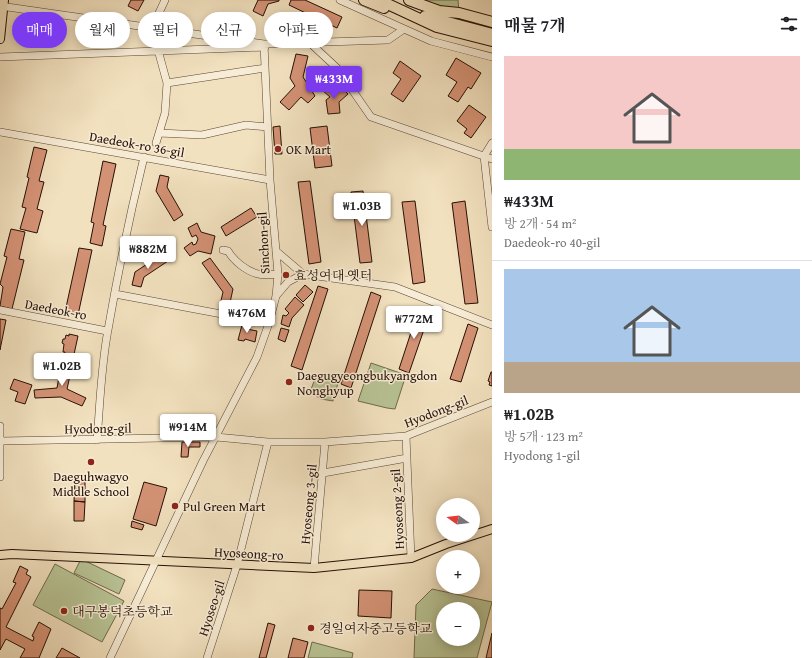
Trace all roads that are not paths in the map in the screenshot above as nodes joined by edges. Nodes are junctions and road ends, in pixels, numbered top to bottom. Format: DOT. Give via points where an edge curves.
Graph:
graph roads {
  1 [pos="165,0"];
  2 [pos="340,0"];
  3 [pos="409,0"];
  4 [pos="370,1"];
  5 [pos="3,4"];
  6 [pos="400,9"];
  7 [pos="439,11"];
  8 [pos="159,12"];
  9 [pos="492,22"];
  10 [pos="138,26"];
  11 [pos="437,27"];
  12 [pos="492,28"];
  13 [pos="404,29"];
  14 [pos="193,34"];
  15 [pos="492,34"];
  16 [pos="0,39"];
  17 [pos="333,41"];
  18 [pos="492,41"];
  19 [pos="264,45"];
  20 [pos="157,48"];
  21 [pos="264,48"];
  22 [pos="315,48"];
  23 [pos="158,51"];
  24 [pos="0,57"];
  25 [pos="492,57"];
  26 [pos="266,68"];
  27 [pos="167,83"];
  28 [pos="268,127"];
  29 [pos="0,132"];
  30 [pos="159,133"];
  31 [pos="492,143"];
  32 [pos="156,144"];
  33 [pos="484,156"];
  34 [pos="144,157"];
  35 [pos="492,159"];
  36 [pos="270,180"];
  37 [pos="492,228"];
  38 [pos="223,250"];
  39 [pos="276,251"];
  40 [pos="291,264"];
  41 [pos="278,274"];
  42 [pos="303,274"];
  43 [pos="288,282"];
  44 [pos="115,294"];
  45 [pos="276,296"];
  46 [pos="0,310"];
  47 [pos="269,323"];
  48 [pos="492,325"];
  49 [pos="108,331"];
  50 [pos="492,402"];
  51 [pos="0,426"];
  52 [pos="406,436"];
  53 [pos="216,437"];
  54 [pos="97,440"];
  55 [pos="1,441"];
  56 [pos="268,442"];
  57 [pos="325,442"];
  58 [pos="407,458"];
  59 [pos="323,473"];
  60 [pos="0,476"];
  61 [pos="492,529"];
  62 [pos="0,555"];
  63 [pos="411,558"];
  64 [pos="157,560"];
  65 [pos="237,565"];
  66 [pos="314,568"];
  67 [pos="110,658"];
  68 [pos="207,658"];
  1 -- 8 [label="street"];
  2 -- 13 [label="street"];
  3 -- 7 [label="highway"];
  4 -- 6 [label="highway"];
  4 -- 11 [label="highway"];
  5 -- 10 [label="street"];
  5 -- 16 [label="main road"];
  6 -- 11 [label="highway"];
  6 -- 15 [label="highway"];
  7 -- 9 [label="highway" via="459,13"];
  7 -- 12 [label="highway"];
  11 -- 18 [label="highway"];
  13 -- 17 [label="street" via="388,40"];
  13 -- 25 [label="street" via="431,41"];
  14 -- 19 [label="street"];
  19 -- 23 [label="street"];
  20 -- 23 [label="street"];
  21 -- 26 [label="street, Sinchon-gil"];
  22 -- 33 [label="street" via="337,68 371,117"];
  23 -- 24 [label="street"];
  23 -- 27 [label="street"];
  26 -- 27 [label="street"];
  26 -- 28 [label="street, Sinchon-gil"];
  27 -- 30 [label="street" via="165,113"];
  28 -- 30 [label="street" via="246,125 202,134"];
  28 -- 36 [label="street, Sinchon-gil"];
  29 -- 34 [label="street, Daedeok-ro 36-gil"];
  30 -- 32 [label="street"];
  31 -- 33 [label="street"];
  33 -- 35 [label="street"];
  33 -- 37 [label="street"];
  34 -- 36 [label="street, Daedeok-ro 36-gil"];
  34 -- 44 [label="street" via="128,222"];
  36 -- 39 [label="street, Sinchon-gil"];
  38 -- 41 [label="street" via="228,251 232,258 245,268 259,275"];
  39 -- 40 [label="street"];
  39 -- 41 [label="street, Sinchon-gil"];
  40 -- 41 [label="street" via="284,264"];
  40 -- 42 [label="street"];
  41 -- 43 [label="street" via="283,281"];
  41 -- 45 [label="street, Sinchon-gil"];
  42 -- 43 [label="street"];
  42 -- 48 [label="street" via="395,287"];
  43 -- 45 [label="street"];
  44 -- 47 [label="street"];
  44 -- 49 [label="street"];
  45 -- 47 [label="street, Sinchon-gil"];
  46 -- 49 [label="street, Daedeok-ro"];
  47 -- 53 [label="street, Sinchon-gil" via="257,357"];
  49 -- 54 [label="street"];
  50 -- 52 [label="street, Hyodong-gil"];
  51 -- 55 [label="street"];
  52 -- 57 [label="street, Hyodong-gil"];
  52 -- 58 [label="street, Hyoseong 2-gil"];
  53 -- 54 [label="street, Hyodong-gil"];
  53 -- 56 [label="street, Hyodong-gil"];
  53 -- 64 [label="street, Sinchon-gil"];
  54 -- 55 [label="street, Hyodong-gil"];
  55 -- 60 [label="street"];
  56 -- 57 [label="street, Hyodong-gil"];
  56 -- 65 [label="street"];
  57 -- 59 [label="street, Hyoseong 3-gil"];
  58 -- 59 [label="street, Hyoseong 2-gil"];
  58 -- 63 [label="street, Hyoseong 2-gil"];
  59 -- 66 [label="street, Hyoseong 3-gil"];
  61 -- 63 [label="main road, Hyoseong-ro"];
  62 -- 64 [label="main road, Hyoseong-ro"];
  63 -- 66 [label="main road, Hyoseong-ro"];
  64 -- 65 [label="main road, Hyoseong-ro"];
  64 -- 67 [label="street, Sinchon-gil"];
  65 -- 66 [label="main road, Hyoseong-ro"];
  65 -- 68 [label="street, Hyoseo-gil"];
}
